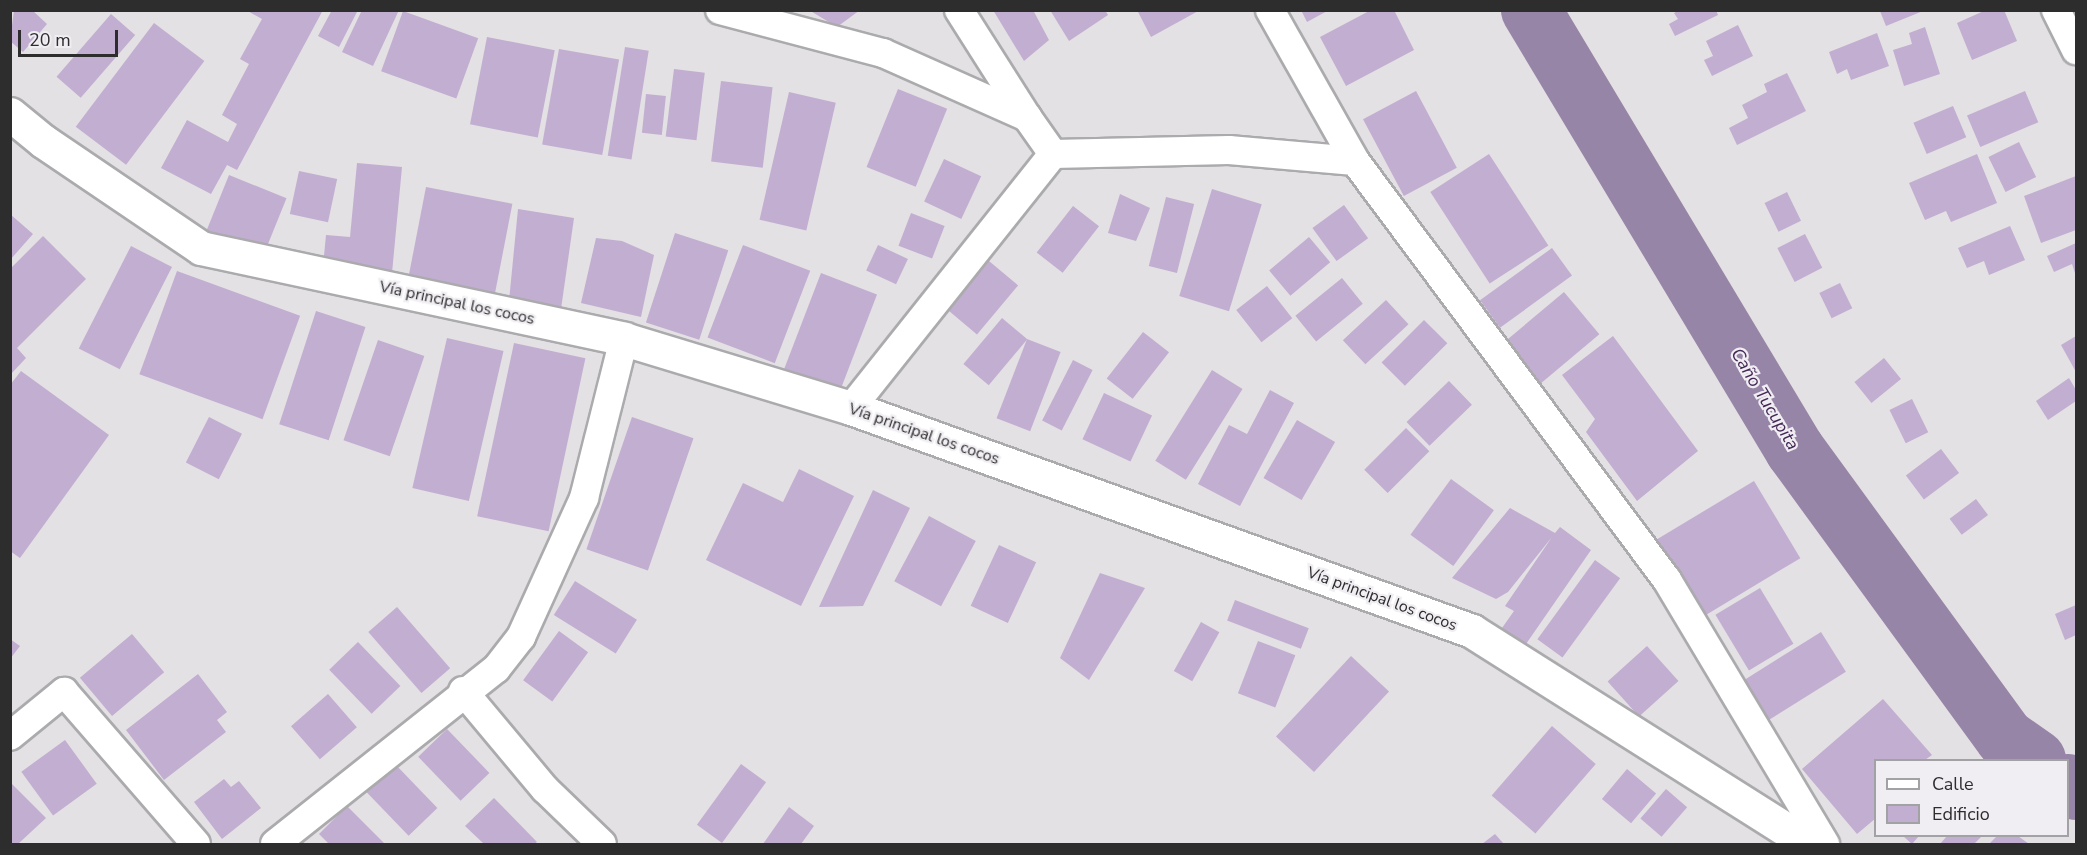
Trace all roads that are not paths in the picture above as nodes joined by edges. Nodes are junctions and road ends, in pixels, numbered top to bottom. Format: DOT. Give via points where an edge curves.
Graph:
graph roads {
  1 [pos="720,10"];
  2 [pos="959,10"];
  3 [pos="1270,10"];
  4 [pos="2056,10"];
  5 [pos="2076,50"];
  6 [pos="10,114"];
  7 [pos="1028,117"];
  8 [pos="1053,154"];
  9 [pos="1355,161"];
  10 [pos="624,339"];
  11 [pos="851,408"];
  12 [pos="463,691"];
  13 [pos="10,736"];
  14 [pos="196,844"];
  15 [pos="275,844"];
  16 [pos="602,844"];
  17 [pos="1809,844"];
  18 [pos="1825,844"];
  1 -- 7 [label="street" via="883,53"];
  2 -- 7 [label="street"];
  3 -- 9 [label="street"];
  4 -- 5 [label="street"];
  6 -- 10 [label="street, Vía principal los cocos" via="43,141 201,248"];
  7 -- 8 [label="street"];
  8 -- 9 [label="street" via="1228,150"];
  8 -- 11 [label="street"];
  9 -- 18 [label="street" via="1667,580"];
  10 -- 11 [label="street, Vía principal los cocos"];
  10 -- 12 [label="street" via="584,498 542,595 521,636 496,669"];
  11 -- 17 [label="street, Vía principal los cocos" via="1472,632"];
  12 -- 15 [label="street"];
  12 -- 16 [label="street" via="545,789"];
  13 -- 14 [label="street" via="64,692"];
}
